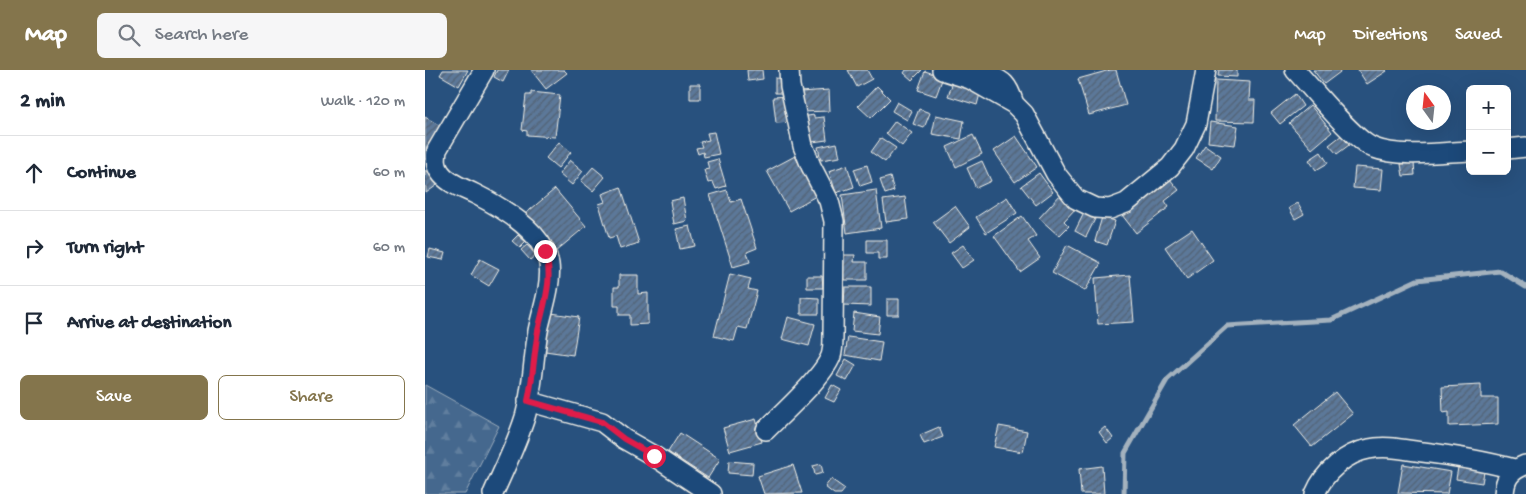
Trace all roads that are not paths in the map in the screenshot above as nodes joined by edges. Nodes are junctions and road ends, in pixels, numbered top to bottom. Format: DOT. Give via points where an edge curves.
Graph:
graph roads {
  1 [pos="484,70"];
  2 [pos="789,70"];
  3 [pos="943,70"];
  4 [pos="978,70"];
  5 [pos="1207,70"];
  6 [pos="1295,70"];
  7 [pos="1013,104"];
  8 [pos="1526,147"];
  9 [pos="1511,149"];
  10 [pos="1466,151"];
  11 [pos="528,401"];
  12 [pos="766,430"];
  13 [pos="1520,466"];
  14 [pos="493,494"];
  15 [pos="711,494"];
  16 [pos="1315,494"];
  17 [pos="1504,494"];
  1 -- 11 [label="street" via="437,150 436,162 440,172 454,183 509,213 538,239 545,251 549,265 547,297 538,332"];
  2 -- 12 [label="street" via="803,146 829,201 834,221 833,336 827,364"];
  3 -- 7 [label="street" via="970,79"];
  4 -- 7 [label="street" via="1003,81"];
  5 -- 7 [label="street" via="1196,124 1184,149 1170,167 1126,203 1110,210 1095,208 1076,198 1056,174 1024,114"];
  6 -- 10 [label="street" via="1359,140 1374,148 1421,154"];
  8 -- 9 [label="street"];
  11 -- 14 [label="street" via="525,418"];
  11 -- 15 [label="street" via="602,422"];
  13 -- 16 [label="street" via="1398,448 1370,448 1352,454 1326,474"];
  13 -- 17 [label="street" via="1508,475"];
}
